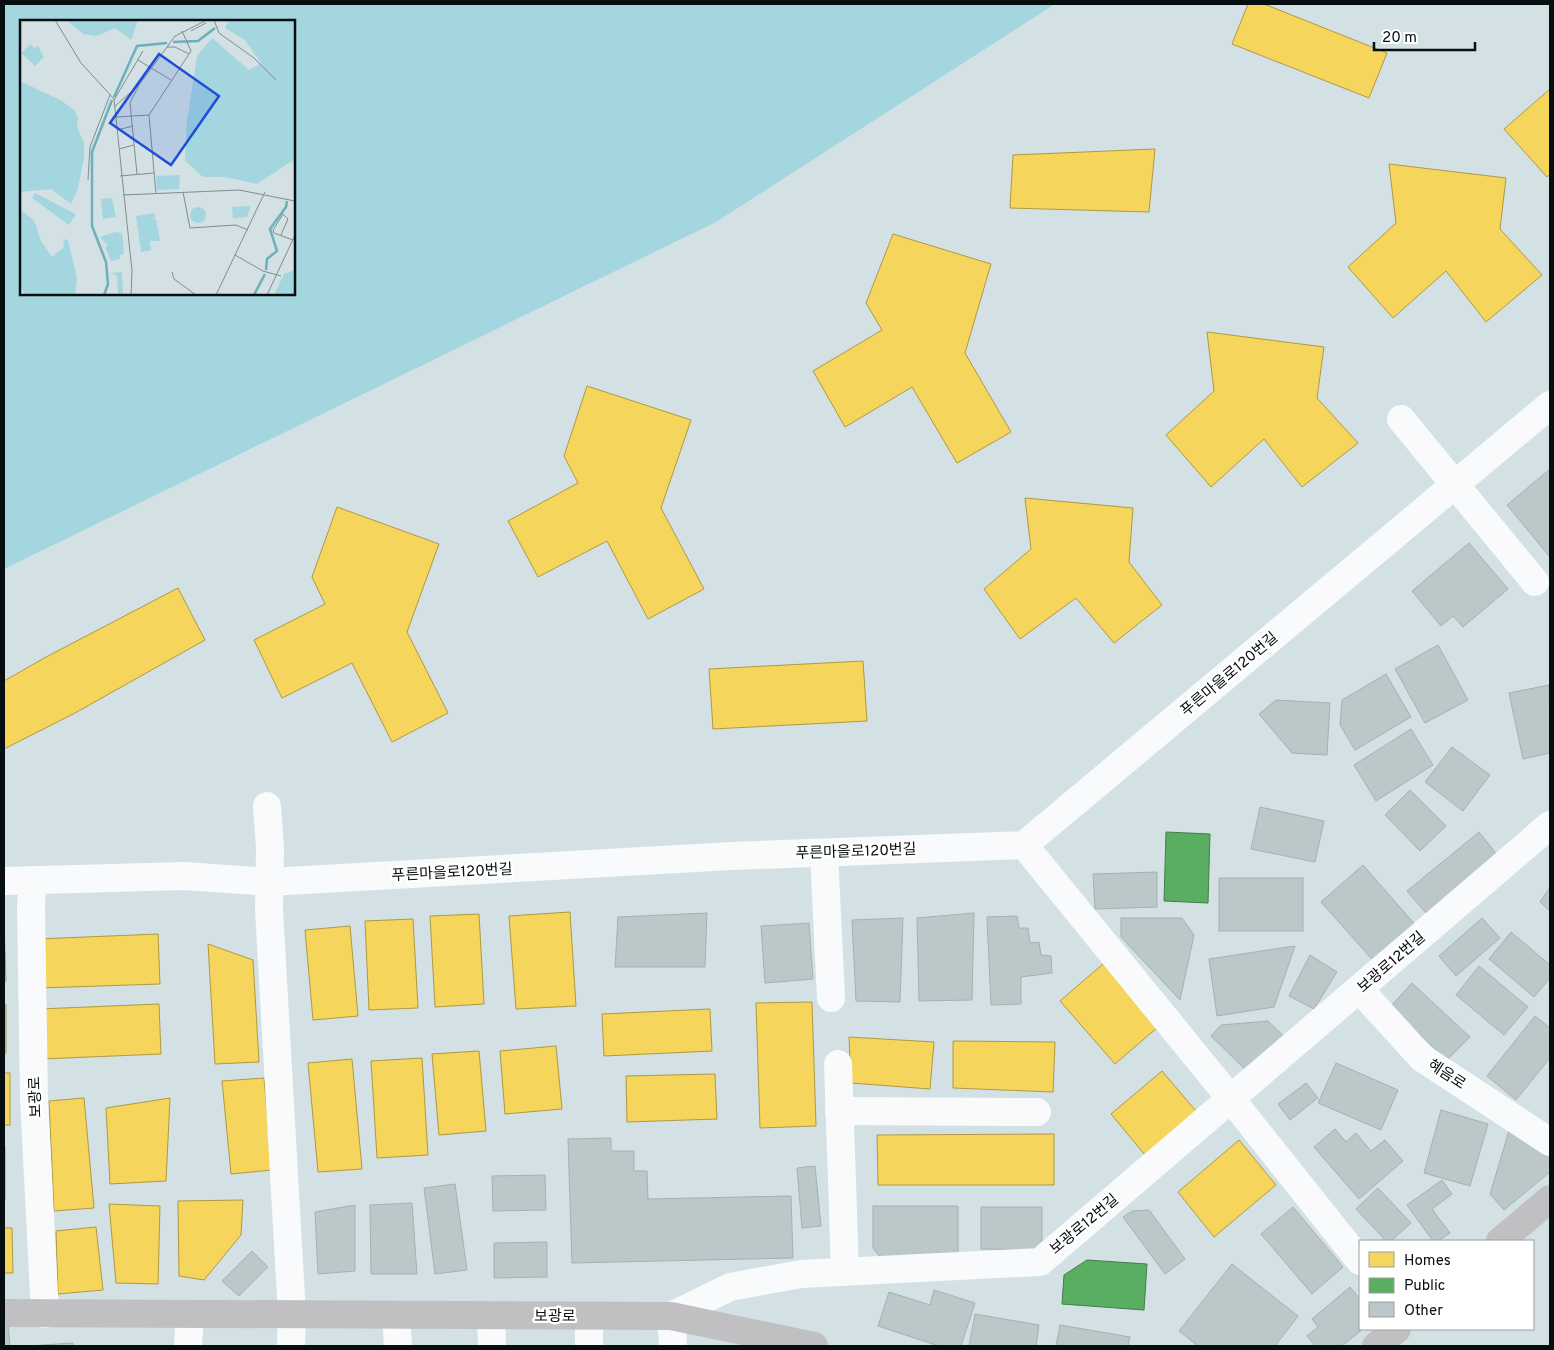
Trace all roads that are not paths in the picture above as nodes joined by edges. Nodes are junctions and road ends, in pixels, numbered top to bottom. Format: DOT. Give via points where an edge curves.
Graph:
graph roads {
  1 [pos="1550,405"];
  2 [pos="1402,419"];
  3 [pos="1455,485"];
  4 [pos="1535,582"];
  5 [pos="267,806"];
  6 [pos="1550,825"];
  7 [pos="1024,845"];
  8 [pos="824,852"];
  9 [pos="33,880"];
  10 [pos="4,881"];
  11 [pos="270,882"];
  12 [pos="1359,989"];
  13 [pos="831,998"];
  14 [pos="838,1064"];
  15 [pos="1232,1099"];
  16 [pos="839,1111"];
  17 [pos="1037,1112"];
  18 [pos="1550,1142"];
  19 [pos="1550,1199"];
  20 [pos="1501,1240"];
  21 [pos="1359,1260"];
  22 [pos="845,1272"];
  23 [pos="4,1314"];
  24 [pos="45,1314"];
  25 [pos="190,1314"];
  26 [pos="292,1315"];
  27 [pos="396,1315"];
  28 [pos="491,1315"];
  29 [pos="590,1316"];
  30 [pos="670,1316"];
  31 [pos="1396,1330"];
  32 [pos="188,1346"];
  33 [pos="291,1346"];
  34 [pos="398,1346"];
  35 [pos="492,1346"];
  36 [pos="589,1346"];
  37 [pos="673,1346"];
  38 [pos="814,1346"];
  39 [pos="1376,1346"];
  1 -- 3 [label="street, 푸른마을로120번길"];
  2 -- 3 [label="street"];
  3 -- 4 [label="street"];
  3 -- 7 [label="street, 푸른마을로120번길"];
  5 -- 11 [label="street"];
  6 -- 12 [label="street, 보광로12번길"];
  7 -- 8 [label="street, 푸른마을로120번길"];
  7 -- 15 [label="street"];
  8 -- 11 [label="street, 푸른마을로120번길"];
  8 -- 13 [label="street"];
  9 -- 10 [label="street, 푸른마을로120번길"];
  9 -- 11 [label="street, 푸른마을로120번길" via="184,876"];
  9 -- 24 [label="street, 보광로" via="34,1099"];
  11 -- 26 [label="street"];
  12 -- 15 [label="street, 보광로12번길"];
  12 -- 18 [label="street, 혜음로" via="1422,1058"];
  14 -- 16 [label="street"];
  15 -- 21 [label="street"];
  15 -- 22 [label="street, 보광로12번길" via="1040,1262"];
  16 -- 17 [label="street"];
  16 -- 22 [label="street"];
  19 -- 20 [label="main road"];
  22 -- 30 [label="street, 보광로12번길" via="801,1274 730,1287"];
  23 -- 24 [label="main road, 보광로"];
  24 -- 25 [label="main road, 보광로"];
  25 -- 26 [label="main road, 보광로"];
  25 -- 32 [label="street"];
  26 -- 27 [label="main road, 보광로"];
  26 -- 33 [label="street"];
  27 -- 28 [label="main road, 보광로"];
  27 -- 34 [label="street"];
  28 -- 29 [label="main road, 보광로"];
  28 -- 35 [label="street"];
  29 -- 30 [label="main road, 보광로"];
  29 -- 36 [label="street"];
  30 -- 37 [label="street"];
  30 -- 38 [label="main road, 보광로"];
  31 -- 39 [label="main road"];
}
